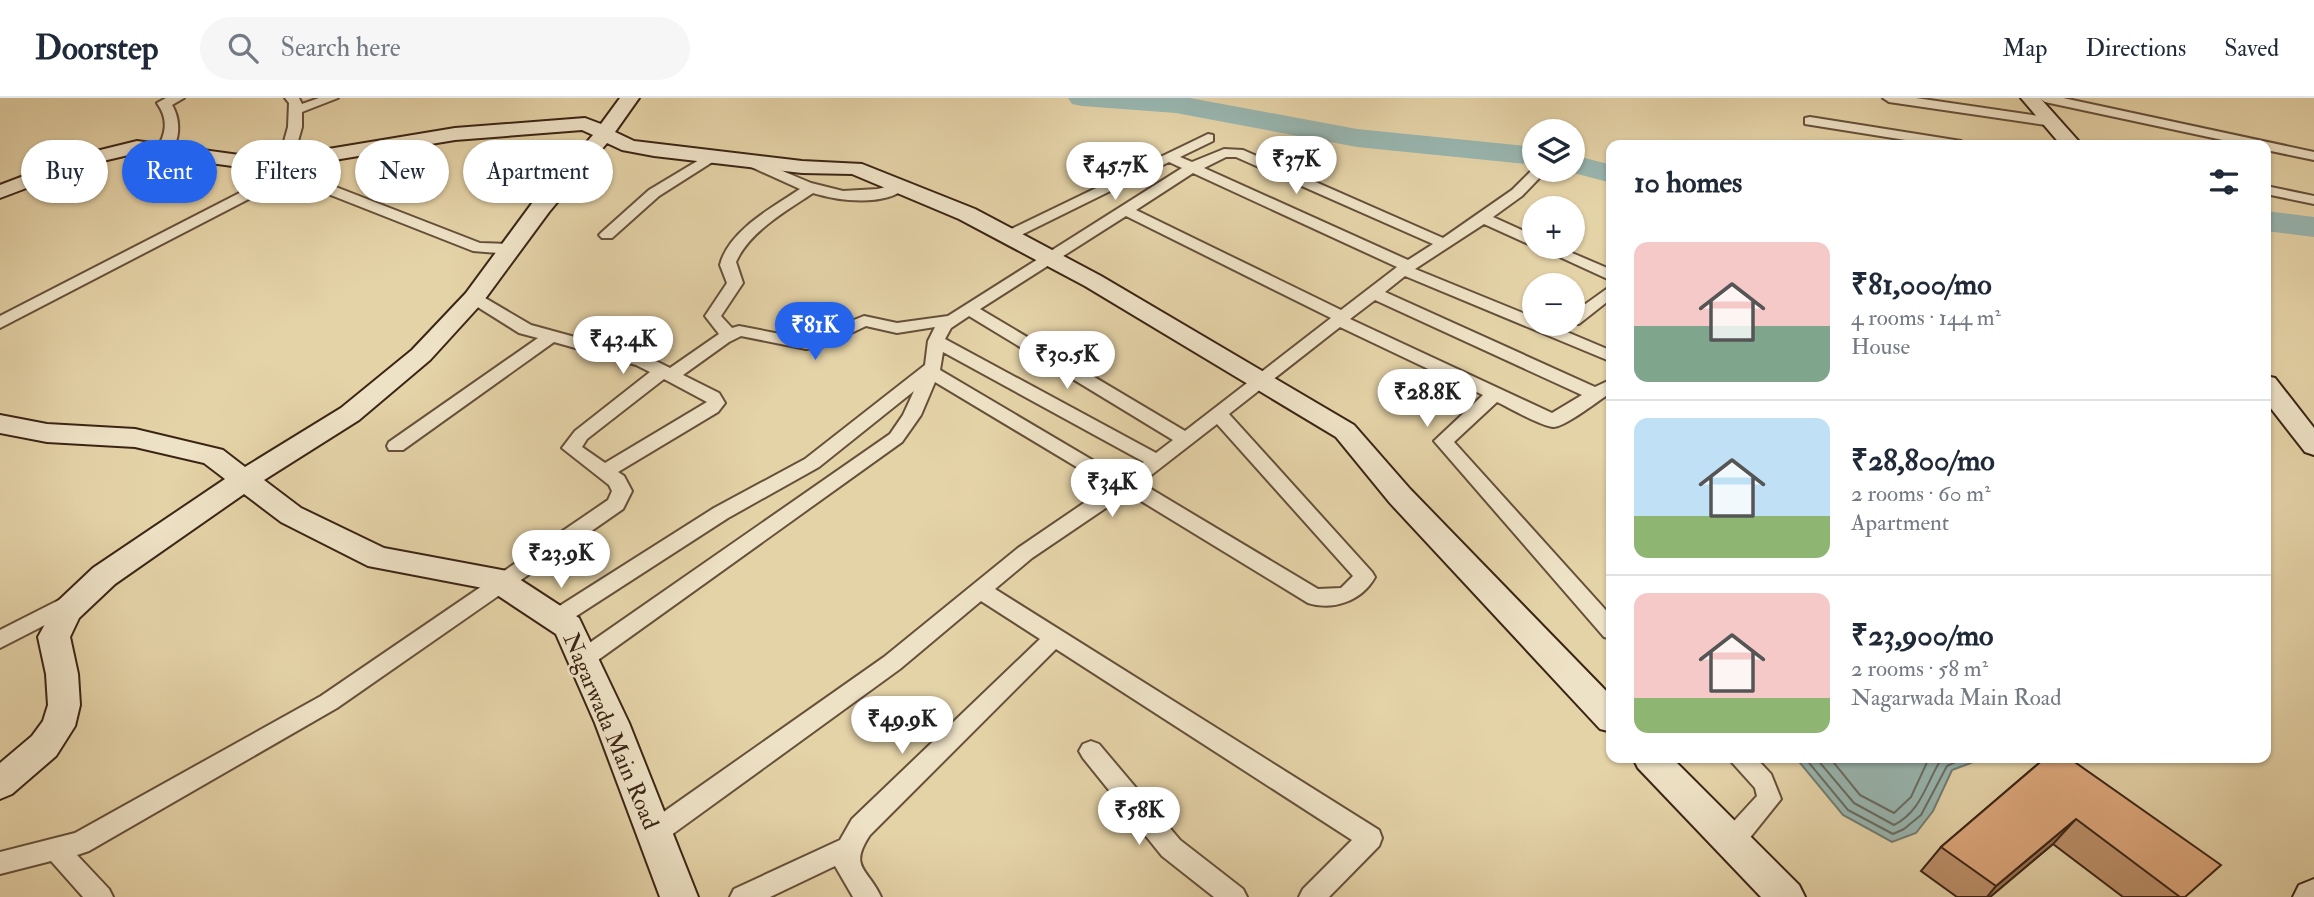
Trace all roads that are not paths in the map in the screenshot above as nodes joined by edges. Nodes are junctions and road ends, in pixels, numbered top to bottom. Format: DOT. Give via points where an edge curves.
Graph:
graph roads {
  1 [pos="332,98"];
  2 [pos="630,98"];
  3 [pos="1889,98"];
  4 [pos="2030,98"];
  5 [pos="2045,98"];
  6 [pos="168,100"];
  7 [pos="293,104"];
  8 [pos="1810,121"];
  9 [pos="2052,122"];
  10 [pos="604,133"];
  11 [pos="1208,138"];
  12 [pos="169,140"];
  13 [pos="293,140"];
  14 [pos="1930,140"];
  15 [pos="2068,140"];
  16 [pos="2242,140"];
  17 [pos="2271,146"];
  18 [pos="122,150"];
  19 [pos="2314,156"];
  20 [pos="341,157"];
  21 [pos="1169,157"];
  22 [pos="709,158"];
  23 [pos="754,163"];
  24 [pos="1192,168"];
  25 [pos="1528,182"];
  26 [pos="812,187"];
  27 [pos="900,187"];
  28 [pos="2271,191"];
  29 [pos="0,192"];
  30 [pos="341,194"];
  31 [pos="231,198"];
  32 [pos="2314,200"];
  33 [pos="1125,210"];
  34 [pos="1482,219"];
  35 [pos="607,235"];
  36 [pos="1008,236"];
  37 [pos="1522,236"];
  38 [pos="1445,244"];
  39 [pos="510,249"];
  40 [pos="1049,258"];
  41 [pos="1573,259"];
  42 [pos="1406,268"];
  43 [pos="1606,273"];
  44 [pos="1373,293"];
  45 [pos="1606,295"];
  46 [pos="474,298"];
  47 [pos="968,309"];
  48 [pos="1585,311"];
  49 [pos="1522,318"];
  50 [pos="1341,319"];
  51 [pos="951,320"];
  52 [pos="0,323"];
  53 [pos="729,335"];
  54 [pos="552,336"];
  55 [pos="1581,336"];
  56 [pos="936,341"];
  57 [pos="1606,353"];
  58 [pos="932,369"];
  59 [pos="667,373"];
  60 [pos="1261,383"];
  61 [pos="1605,389"];
  62 [pos="2271,390"];
  63 [pos="1496,394"];
  64 [pos="1219,414"];
  65 [pos="7,429"];
  66 [pos="1185,439"];
  67 [pos="396,446"];
  68 [pos="2314,446"];
  69 [pos="1157,461"];
  70 [pos="1087,466"];
  71 [pos="604,471"];
  72 [pos="244,480"];
  73 [pos="1128,484"];
  74 [pos="503,583"];
  75 [pos="980,590"];
  76 [pos="83,595"];
  77 [pos="557,618"];
  78 [pos="1606,624"];
  79 [pos="1055,637"];
  80 [pos="0,640"];
  81 [pos="583,659"];
  82 [pos="1606,713"];
  83 [pos="1091,751"];
  84 [pos="1655,763"];
  85 [pos="1745,763"];
  86 [pos="0,784"];
  87 [pos="654,833"];
  88 [pos="1731,842"];
  89 [pos="846,849"];
  90 [pos="56,850"];
  91 [pos="0,863"];
  92 [pos="100,897"];
  93 [pos="679,897"];
  94 [pos="743,897"];
  95 [pos="868,897"];
  96 [pos="1234,897"];
  97 [pos="1312,897"];
  98 [pos="1786,897"];
  1 -- 7 [label="street"];
  2 -- 10 [label="street"];
  3 -- 9 [label="street"];
  4 -- 9 [label="street"];
  5 -- 16 [label="street"];
  6 -- 12 [label="street" via="174,131"];
  7 -- 13 [label="street"];
  8 -- 14 [label="street"];
  9 -- 15 [label="street"];
  10 -- 20 [label="street" via="585,124 455,134"];
  10 -- 22 [label="street" via="629,146"];
  10 -- 39 [label="street"];
  11 -- 21 [label="street"];
  17 -- 19 [label="street"];
  18 -- 29 [label="street" via="83,160"];
  21 -- 24 [label="street"];
  21 -- 36 [label="street"];
  22 -- 23 [label="street"];
  22 -- 35 [label="street" via="654,193"];
  23 -- 26 [label="street"];
  23 -- 27 [label="street" via="855,168"];
  24 -- 33 [label="street"];
  24 -- 38 [label="street" via="1224,153 1238,153"];
  24 -- 42 [label="street"];
  25 -- 34 [label="street"];
  26 -- 27 [label="street" via="841,197 862,198"];
  26 -- 53 [label="street" via="761,223 730,258 735,283 713,316"];
  27 -- 36 [label="street"];
  28 -- 32 [label="street"];
  30 -- 39 [label="street" via="478,248"];
  31 -- 52 [label="street"];
  33 -- 40 [label="street"];
  33 -- 50 [label="street"];
  34 -- 37 [label="street"];
  34 -- 38 [label="street"];
  36 -- 40 [label="street"];
  38 -- 42 [label="street"];
  39 -- 46 [label="street"];
  40 -- 47 [label="street"];
  40 -- 60 [label="street"];
  41 -- 43 [label="street"];
  42 -- 44 [label="street"];
  42 -- 49 [label="street"];
  44 -- 50 [label="street"];
  44 -- 61 [label="street"];
  45 -- 48 [label="street"];
  46 -- 54 [label="street" via="512,323"];
  46 -- 72 [label="street" via="421,355 350,414"];
  47 -- 51 [label="street"];
  47 -- 66 [label="street"];
  50 -- 60 [label="street"];
  50 -- 63 [label="street"];
  51 -- 53 [label="street" via="897,328 864,321 806,344 748,331"];
  51 -- 56 [label="street"];
  53 -- 59 [label="street"];
  54 -- 59 [label="street" via="642,361"];
  54 -- 67 [label="street"];
  55 -- 57 [label="street"];
  56 -- 58 [label="street"];
  56 -- 69 [label="street"];
  58 -- 70 [label="street"];
  58 -- 77 [label="street" via="812,463 721,513"];
  58 -- 81 [label="street" via="911,422 896,438"];
  59 -- 71 [label="street" via="574,441 571,448"];
  59 -- 71 [label="street" via="709,392 716,403"];
  60 -- 64 [label="street"];
  60 -- 82 [label="street" via="1345,431 1409,506"];
  61 -- 63 [label="street" via="1553,421"];
  62 -- 68 [label="street"];
  63 -- 78 [label="street" via="1443,441"];
  64 -- 66 [label="street"];
  64 -- 73 [label="street" via="1365,577 1346,595 1315,597"];
  65 -- 72 [label="street, Nagarwada Main Road" via="135,438 213,456"];
  66 -- 69 [label="street"];
  69 -- 73 [label="street"];
  71 -- 74 [label="street" via="622,491 616,505"];
  72 -- 74 [label="street, Nagarwada Main Road" via="291,515 378,558"];
  72 -- 76 [label="street"];
  73 -- 75 [label="street" via="1025,552"];
  74 -- 77 [label="street, Nagarwada Main Road"];
  74 -- 90 [label="street" via="328,702 107,830"];
  75 -- 79 [label="street"];
  75 -- 87 [label="street" via="892,663"];
  76 -- 80 [label="street"];
  76 -- 86 [label="street" via="68,610 54,637 64,705 58,726 44,746"];
  77 -- 81 [label="street, Nagarwada Main Road" via="569,626"];
  79 -- 89 [label="street" via="861,827"];
  79 -- 97 [label="street" via="1370,838"];
  81 -- 87 [label="street, Nagarwada Main Road"];
  83 -- 96 [label="street" via="1171,848"];
  84 -- 88 [label="street"];
  85 -- 88 [label="street" via="1764,781 1769,799"];
  87 -- 93 [label="street, Nagarwada Main Road"];
  88 -- 98 [label="street"];
  89 -- 94 [label="street"];
  89 -- 95 [label="street" via="846,868"];
  90 -- 91 [label="street"];
  90 -- 92 [label="street"];
}
